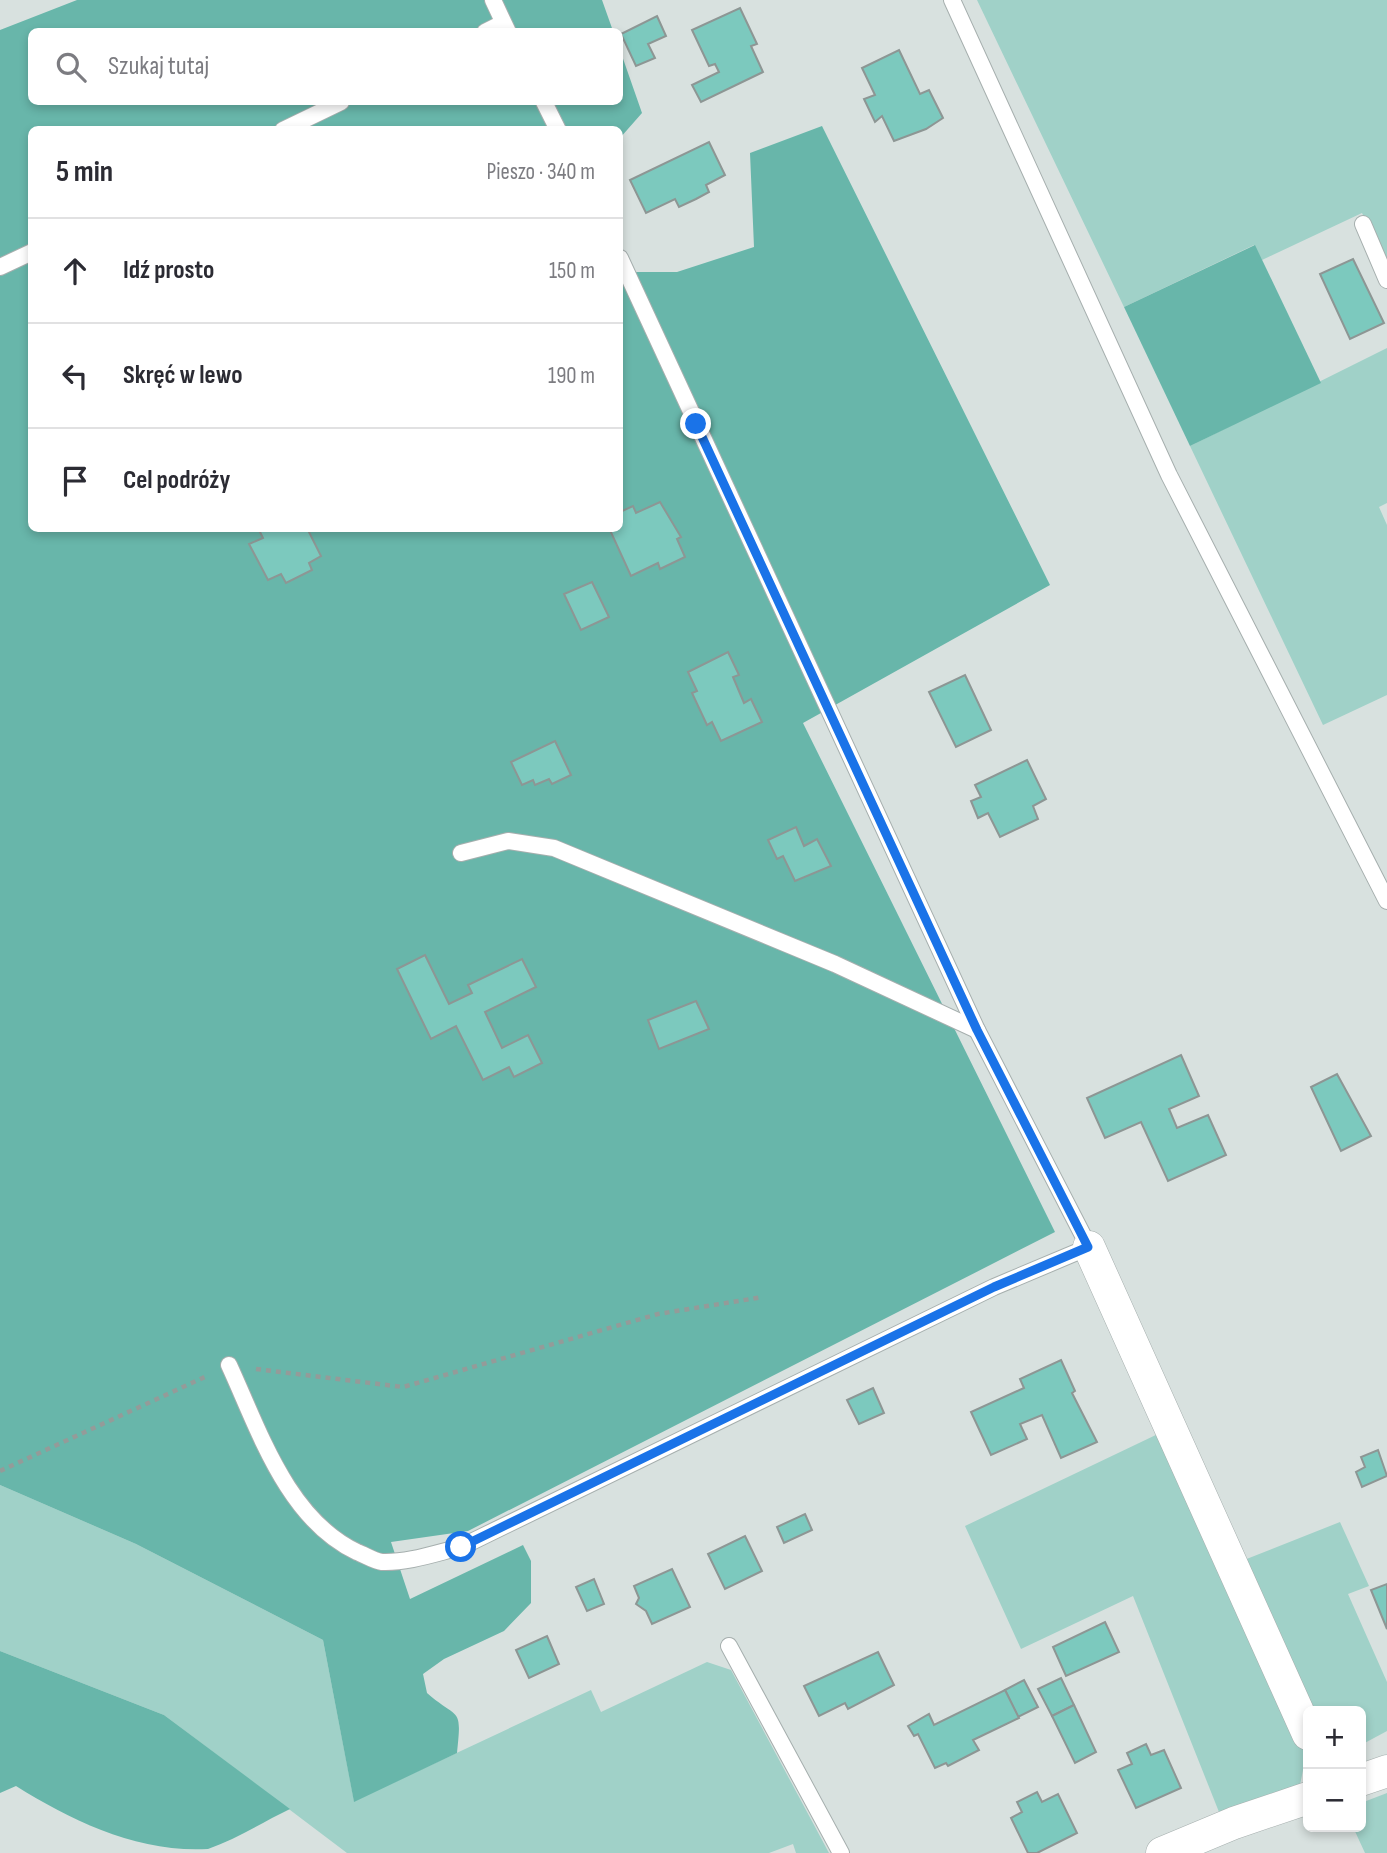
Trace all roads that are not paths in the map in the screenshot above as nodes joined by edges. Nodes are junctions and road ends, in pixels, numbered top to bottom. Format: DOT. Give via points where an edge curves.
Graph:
graph roads {
  1 [pos="493,0"];
  2 [pos="952,0"];
  3 [pos="506,27"];
  4 [pos="335,105"];
  5 [pos="546,105"];
  6 [pos="291,126"];
  7 [pos="556,126"];
  8 [pos="1363,224"];
  9 [pos="28,254"];
  10 [pos="623,264"];
  11 [pos="0,267"];
  12 [pos="1387,280"];
  13 [pos="461,853"];
  14 [pos="1387,901"];
  15 [pos="977,1030"];
  16 [pos="1088,1247"];
  17 [pos="229,1365"];
  18 [pos="729,1646"];
  19 [pos="1303,1723"];
  20 [pos="1387,1771"];
  21 [pos="1366,1778"];
  22 [pos="1303,1800"];
  23 [pos="841,1853"];
  24 [pos="1162,1853"];
  1 -- 3 [label="lane"];
  2 -- 14 [label="lane" via="1169,475"];
  4 -- 6 [label="lane"];
  5 -- 7 [label="lane"];
  8 -- 12 [label="lane"];
  9 -- 11 [label="lane"];
  10 -- 15 [label="lane"];
  13 -- 15 [label="lane" via="509,841 554,848 835,964"];
  15 -- 16 [label="lane"];
  16 -- 17 [label="lane" via="994,1287 461,1547 412,1559 380,1562 347,1547 315,1522 275,1465"];
  16 -- 19 [label="street"];
  18 -- 23 [label="lane"];
  20 -- 21 [label="street"];
  22 -- 24 [label="street"];
}
